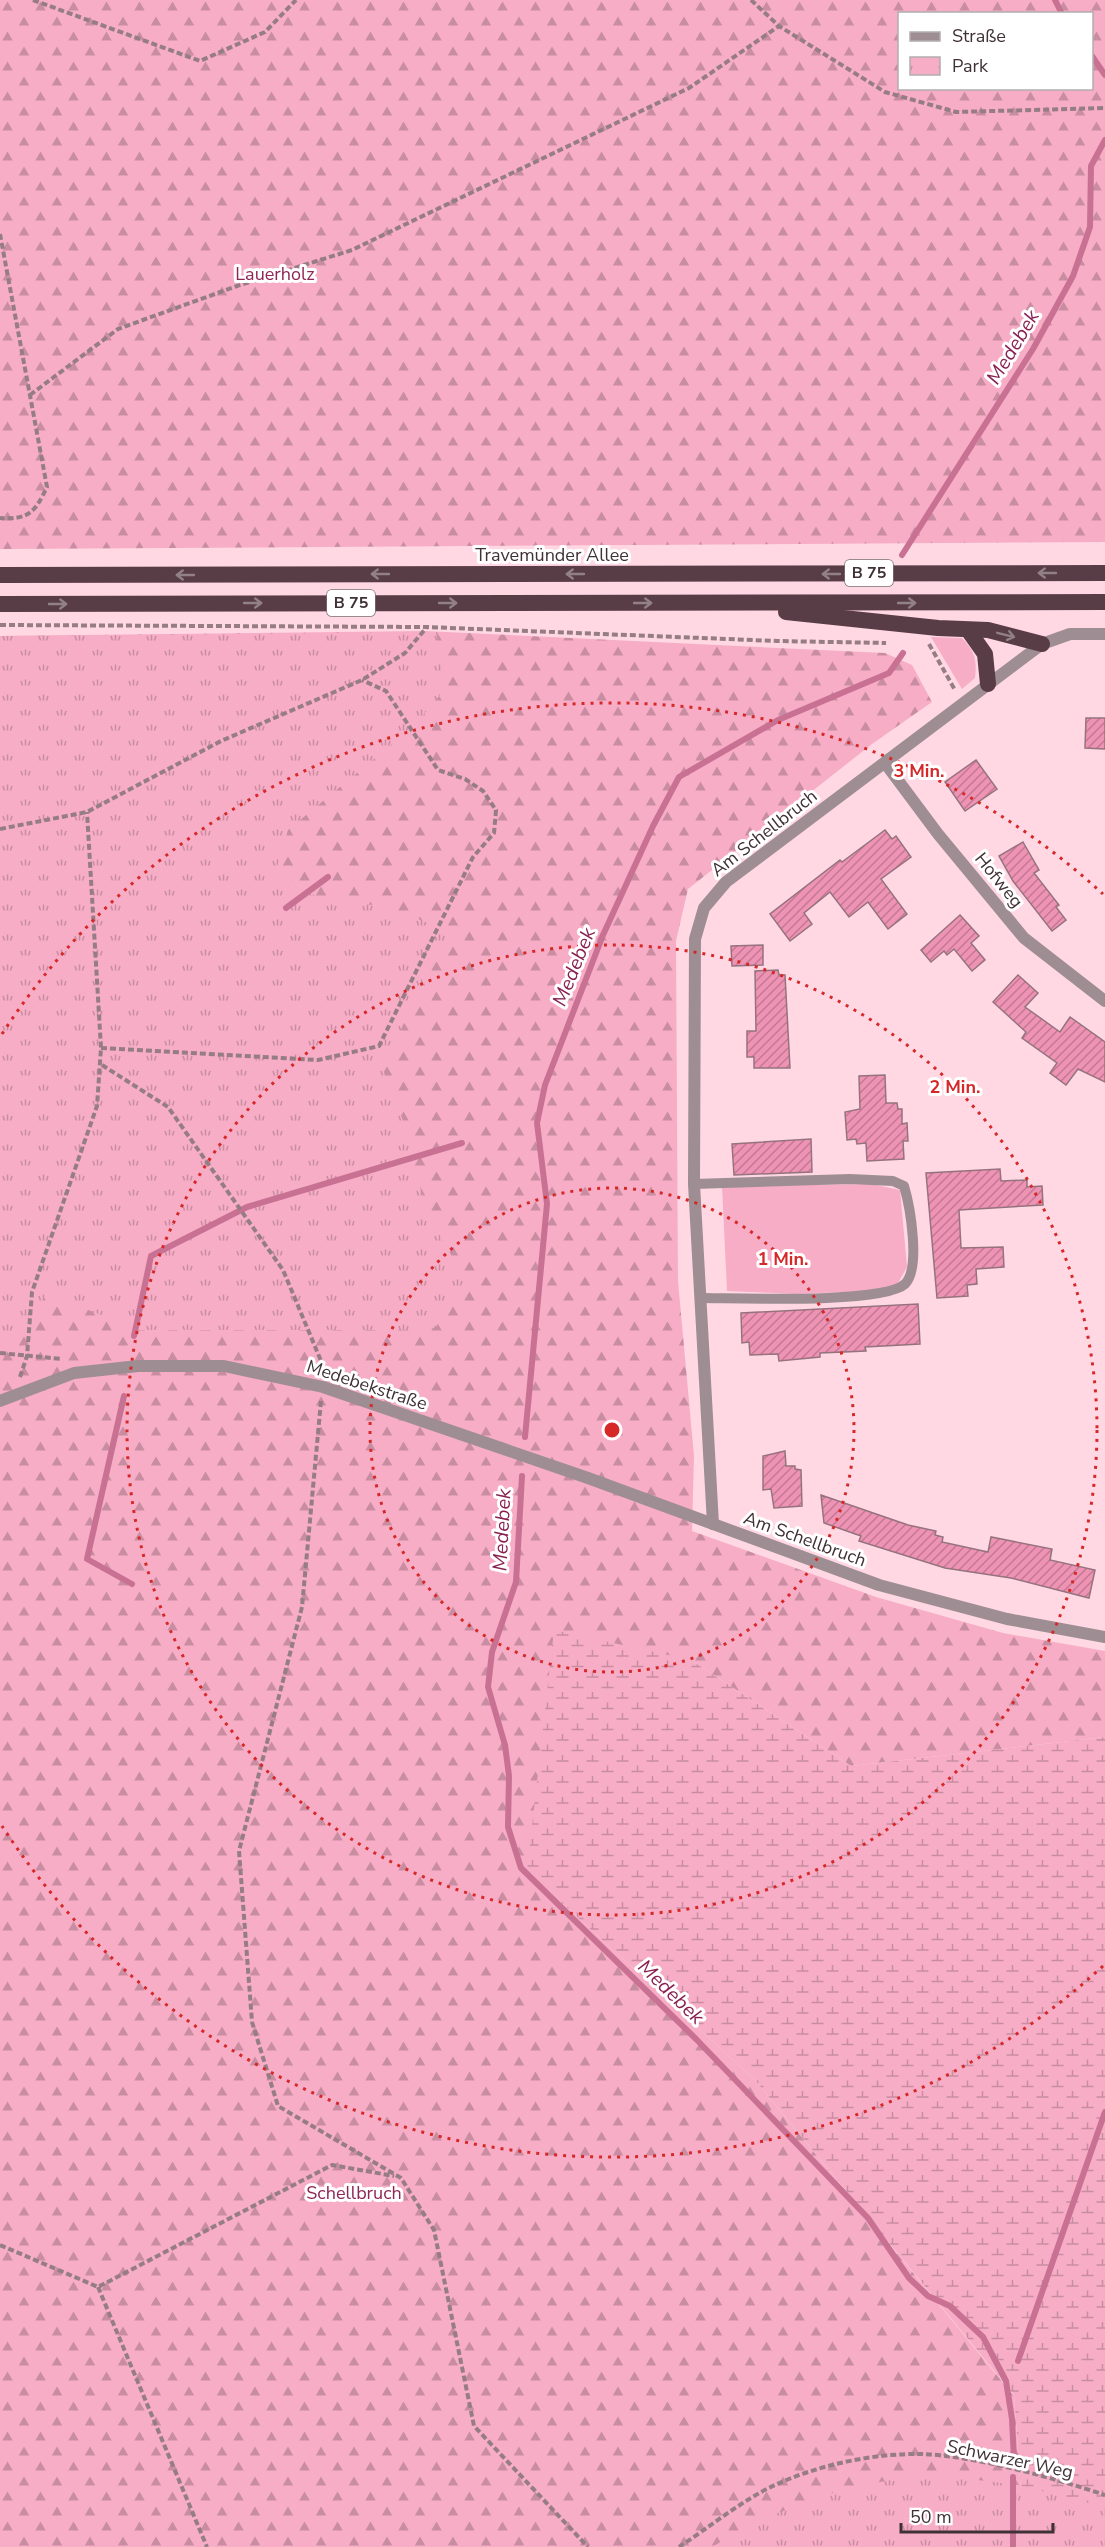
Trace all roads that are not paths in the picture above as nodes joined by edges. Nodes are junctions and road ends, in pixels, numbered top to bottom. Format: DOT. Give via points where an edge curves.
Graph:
graph roads {
  1 [pos="1105,573"];
  2 [pos="0,575"];
  3 [pos="1105,602"];
  4 [pos="701,603"];
  5 [pos="0,604"];
  6 [pos="968,630"];
  7 [pos="1105,634"];
  8 [pos="1042,644"];
  9 [pos="988,684"];
  10 [pos="885,763"];
  11 [pos="1105,1001"];
  12 [pos="694,1184"];
  13 [pos="701,1298"];
  14 [pos="0,1401"];
  15 [pos="713,1524"];
  16 [pos="1105,1637"];
  1 -- 2 [label="highway, Travemünder Allee / B 75, one-way"];
  4 -- 3 [label="highway, B 75, one-way"];
  5 -- 4 [label="highway, B 75, one-way"];
  4 -- 6 [label="highway"];
  6 -- 8 [label="highway, one-way" via="988,630"];
  6 -- 9 [label="highway" via="985,654"];
  7 -- 8 [label="street" via="1070,634"];
  8 -- 9 [label="street, Am Schellbruch"];
  9 -- 10 [label="street, Am Schellbruch"];
  10 -- 11 [label="street, Hofweg" via="1023,938"];
  10 -- 12 [label="street, Am Schellbruch" via="726,882 704,908 695,939"];
  12 -- 13 [label="street, Am Schellbruch"];
  12 -- 13 [label="lane" via="893,1181 904,1186 907,1196 913,1266 906,1283 893,1292 799,1299"];
  13 -- 15 [label="street, Am Schellbruch"];
  14 -- 15 [label="street, Medebekstraße" via="74,1373 138,1366 224,1366 322,1387"];
  15 -- 16 [label="street, Am Schellbruch" via="879,1586 1007,1619"];
}
